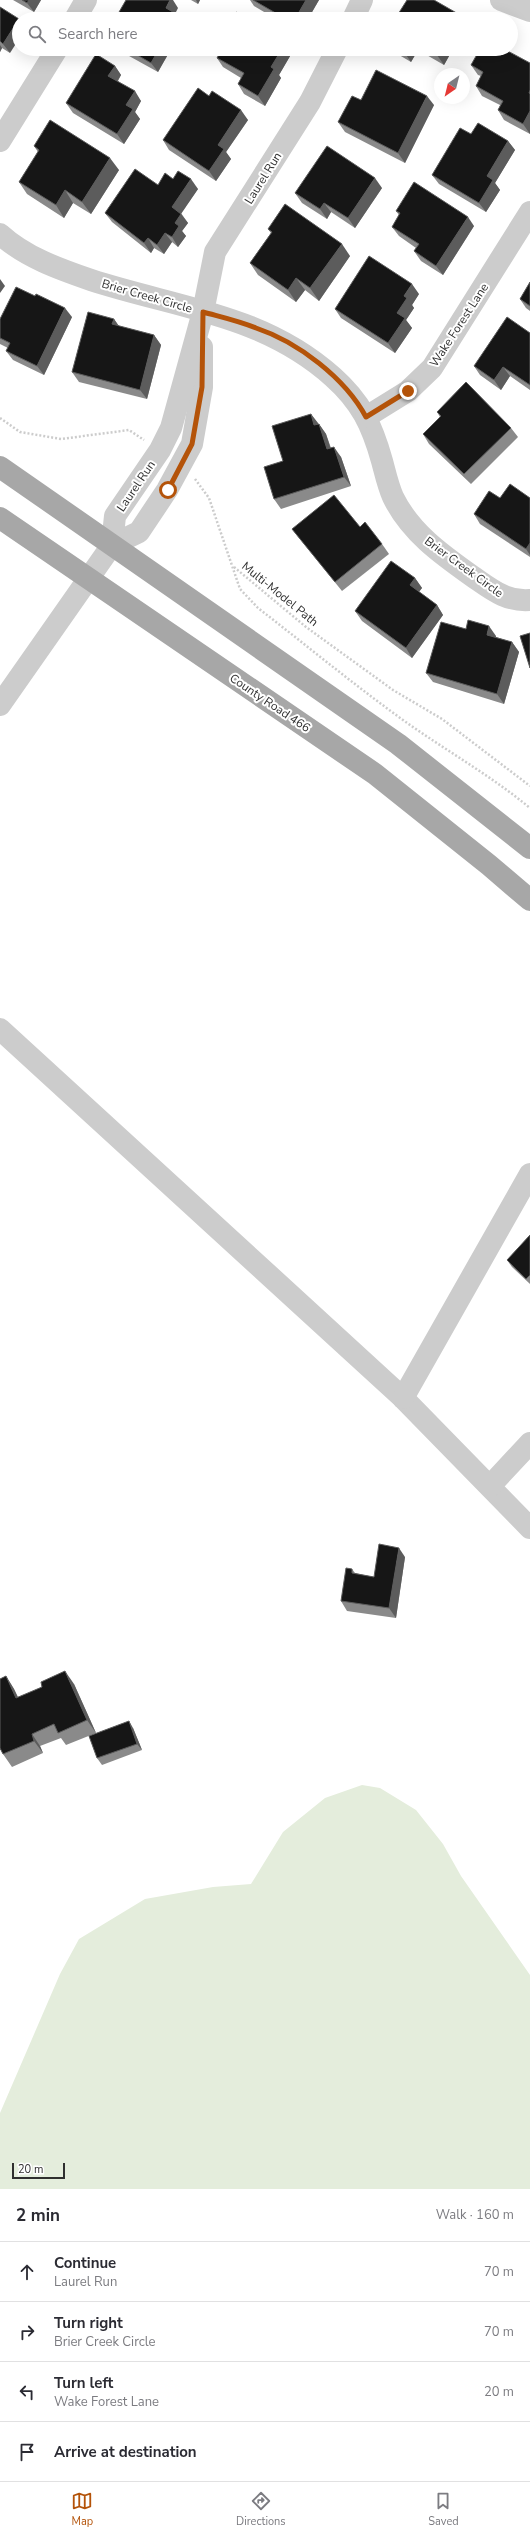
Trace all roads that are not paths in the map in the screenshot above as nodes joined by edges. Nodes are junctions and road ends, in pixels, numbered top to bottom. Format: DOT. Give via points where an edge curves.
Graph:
graph roads {
  1 [pos="86,0"];
  2 [pos="362,0"];
  3 [pos="501,0"];
  4 [pos="530,11"];
  5 [pos="79,12"];
  6 [pos="356,12"];
  7 [pos="52,56"];
  8 [pos="333,56"];
  9 [pos="0,141"];
  10 [pos="530,212"];
  11 [pos="0,234"];
  12 [pos="203,312"];
  13 [pos="366,417"];
  14 [pos="0,467"];
  15 [pos="0,518"];
  16 [pos="112,545"];
  17 [pos="89,580"];
  18 [pos="530,600"];
  19 [pos="0,706"];
  20 [pos="530,848"];
  21 [pos="530,900"];
  22 [pos="0,1029"];
  23 [pos="530,1174"];
  24 [pos="404,1398"];
  25 [pos="530,1443"];
  26 [pos="490,1486"];
  27 [pos="530,1528"];
  1 -- 5 [label="street"];
  2 -- 6 [label="street"];
  3 -- 4 [label="street"];
  7 -- 9 [label="street"];
  8 -- 12 [label="street, Laurel Run" via="306,109 215,252"];
  10 -- 13 [label="street, Wake Forest Lane" via="432,368 408,391"];
  11 -- 12 [label="street, Brier Creek Circle" via="20,249 59,269"];
  12 -- 13 [label="street, Brier Creek Circle" via="257,328 302,352 341,384 359,404"];
  12 -- 16 [label="street, Laurel Run" via="171,428 160,450 115,516"];
  12 -- 16 [label="street, Laurel Run" via="202,387 192,444 168,490 139,532"];
  13 -- 18 [label="street, Brier Creek Circle" via="374,433 392,496 405,518 421,536 445,557 499,594 512,600"];
  14 -- 16 [label="main road"];
  15 -- 17 [label="main road, County Road 466"];
  16 -- 17 [label="street"];
  16 -- 20 [label="main road" via="398,744"];
  17 -- 19 [label="street"];
  17 -- 21 [label="main road, County Road 466" via="375,774"];
  22 -- 24 [label="street"];
  23 -- 24 [label="street"];
  24 -- 26 [label="street"];
  25 -- 26 [label="street"];
  26 -- 27 [label="street"];
}
